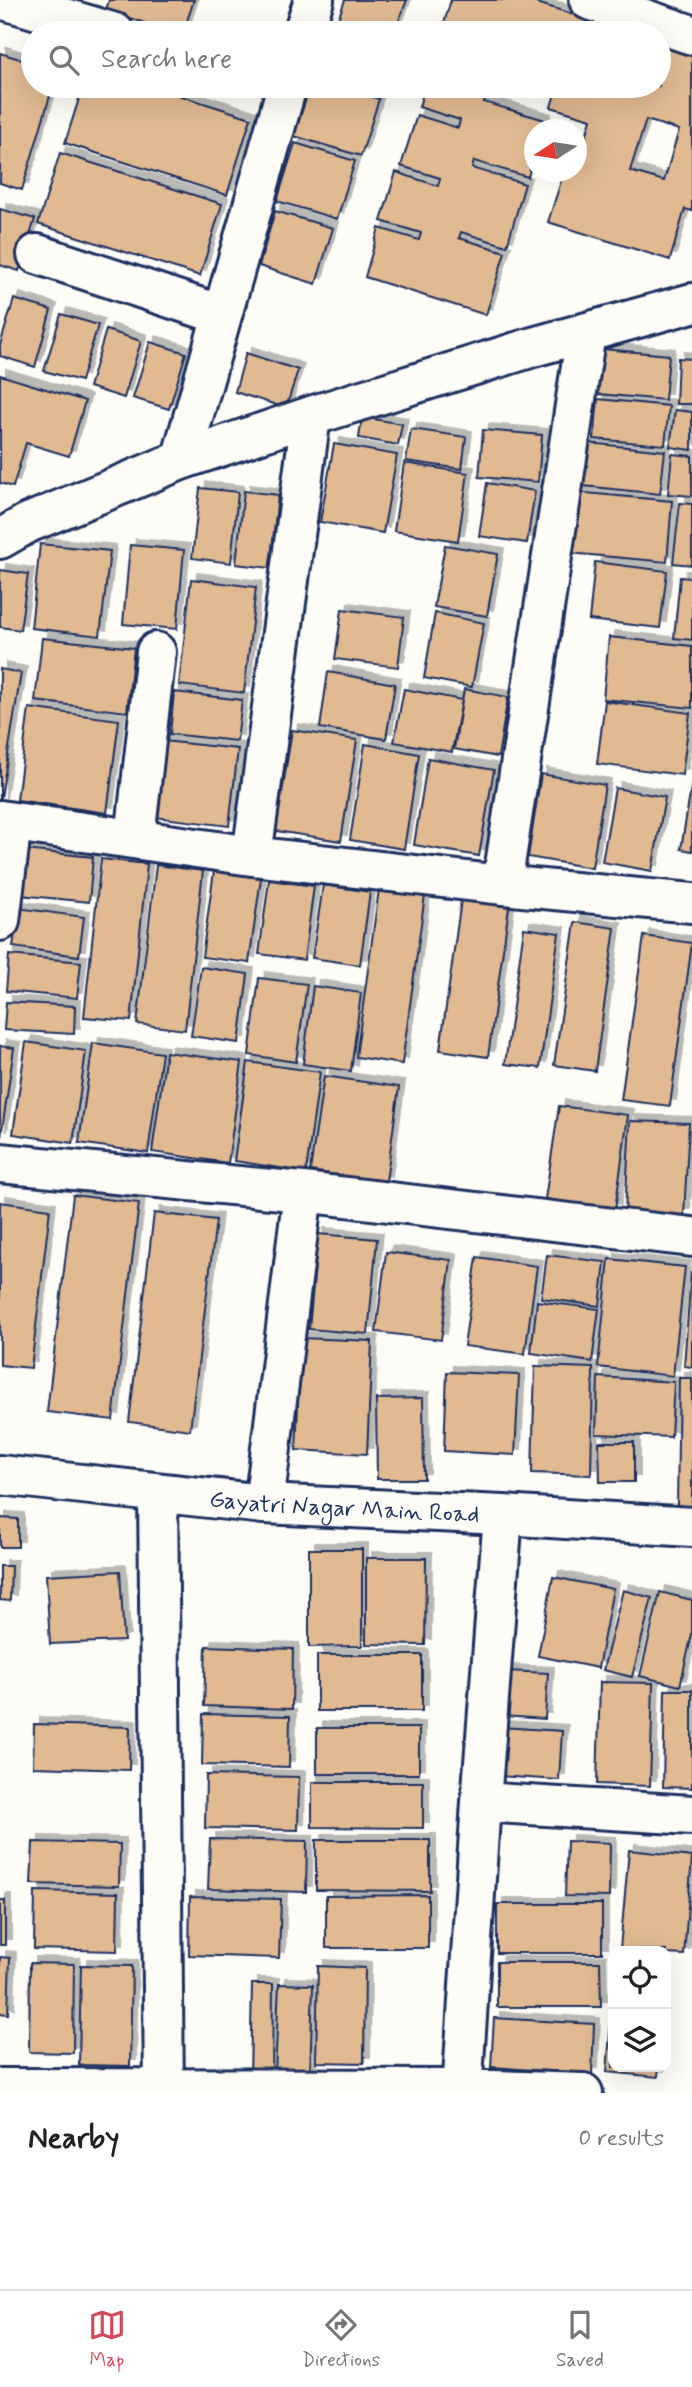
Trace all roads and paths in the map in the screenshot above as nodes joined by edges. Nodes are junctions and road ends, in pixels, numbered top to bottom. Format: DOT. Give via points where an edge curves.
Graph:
graph roads {
  1 [pos="4,0"];
  2 [pos="314,0"];
  3 [pos="589,0"];
  4 [pos="75,21"];
  5 [pos="307,21"];
  6 [pos="651,21"];
  7 [pos="671,28"];
  8 [pos="692,35"];
  9 [pos="284,98"];
  10 [pos="37,254"];
  11 [pos="692,303"];
  12 [pos="222,315"];
  13 [pos="586,333"];
  14 [pos="311,416"];
  15 [pos="181,460"];
  16 [pos="0,539"];
  17 [pos="156,652"];
  18 [pos="6,821"];
  19 [pos="135,838"];
  20 [pos="252,856"];
  21 [pos="502,885"];
  22 [pos="692,903"];
  23 [pos="0,920"];
  24 [pos="0,1163"];
  25 [pos="303,1192"];
  26 [pos="692,1237"];
  27 [pos="0,1475"];
  28 [pos="158,1493"];
  29 [pos="264,1504"];
  30 [pos="503,1515"];
  31 [pos="692,1527"];
  32 [pos="481,1802"];
  33 [pos="692,1815"];
  34 [pos="0,2088"];
  35 [pos="164,2091"];
  36 [pos="462,2091"];
  37 [pos="583,2093"];
  1 -- 4 [label="street"];
  2 -- 5 [label="street"];
  3 -- 6 [label="street"];
  7 -- 8 [label="street"];
  9 -- 12 [label="street"];
  10 -- 12 [label="street"];
  11 -- 13 [label="street"];
  12 -- 15 [label="street"];
  13 -- 14 [label="street"];
  13 -- 21 [label="street"];
  14 -- 15 [label="street"];
  14 -- 20 [label="street"];
  15 -- 16 [label="street"];
  17 -- 19 [label="street"];
  18 -- 19 [label="street"];
  18 -- 23 [label="street"];
  19 -- 20 [label="street"];
  20 -- 21 [label="street"];
  21 -- 22 [label="street"];
  24 -- 25 [label="street"];
  25 -- 26 [label="street"];
  25 -- 29 [label="street"];
  27 -- 28 [label="street, Gayatri Nagar Main Road"];
  28 -- 29 [label="street, Gayatri Nagar Main Road"];
  28 -- 35 [label="street"];
  29 -- 30 [label="street, Gayatri Nagar Main Road"];
  30 -- 31 [label="street, Gayatri Nagar Main Road"];
  30 -- 32 [label="street"];
  32 -- 33 [label="street"];
  32 -- 36 [label="street"];
  34 -- 35 [label="street"];
  35 -- 36 [label="street"];
  36 -- 37 [label="street"];
}
